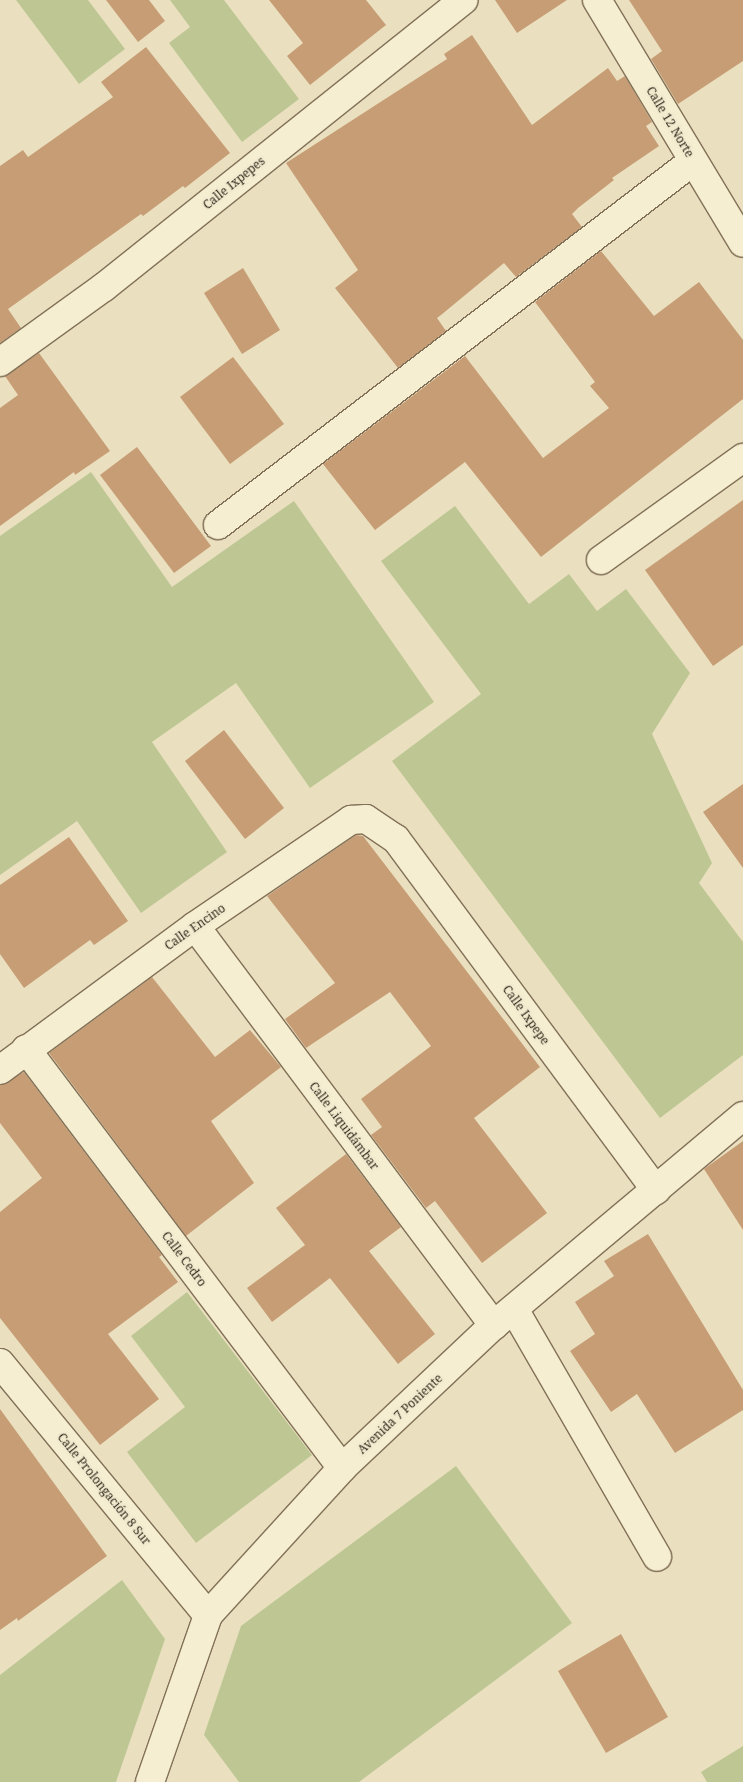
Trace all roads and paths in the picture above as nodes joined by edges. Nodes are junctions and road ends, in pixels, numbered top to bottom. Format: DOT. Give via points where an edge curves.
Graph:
graph roads {
  1 [pos="464,0"];
  2 [pos="597,0"];
  3 [pos="693,161"];
  4 [pos="743,243"];
  5 [pos="0,362"];
  6 [pos="743,458"];
  7 [pos="218,525"];
  8 [pos="601,560"];
  9 [pos="396,839"];
  10 [pos="195,926"];
  11 [pos="26,1049"];
  12 [pos="0,1070"];
  13 [pos="743,1116"];
  14 [pos="656,1190"];
  15 [pos="504,1317"];
  16 [pos="0,1363"];
  17 [pos="342,1468"];
  18 [pos="656,1557"];
  19 [pos="208,1615"];
  20 [pos="150,1782"];
  1 -- 5 [label="street, Calle Ixpepes" via="104,287"];
  2 -- 3 [label="street, Calle 12 Norte"];
  3 -- 4 [label="street, Calle 12 Norte"];
  3 -- 7 [label="street"];
  6 -- 8 [label="street"];
  9 -- 10 [label="street, Calle Encino" via="366,819 351,820"];
  9 -- 14 [label="street, Calle Ixpepe"];
  10 -- 11 [label="street, Calle Encino"];
  10 -- 15 [label="street, Calle Liquidámbar"];
  11 -- 12 [label="street, Calle Encino"];
  11 -- 17 [label="street, Calle Cedro"];
  13 -- 14 [label="street, Avenida 7 Poniente"];
  14 -- 15 [label="street, Avenida 7 Poniente"];
  15 -- 17 [label="street, Avenida 7 Poniente"];
  15 -- 18 [label="street, Calle Liquidámbar"];
  16 -- 19 [label="street, Calle Prolongación 8 Sur"];
  17 -- 19 [label="street, Avenida 7 Poniente"];
  19 -- 20 [label="street, Avenida 7 Poniente"];
}
